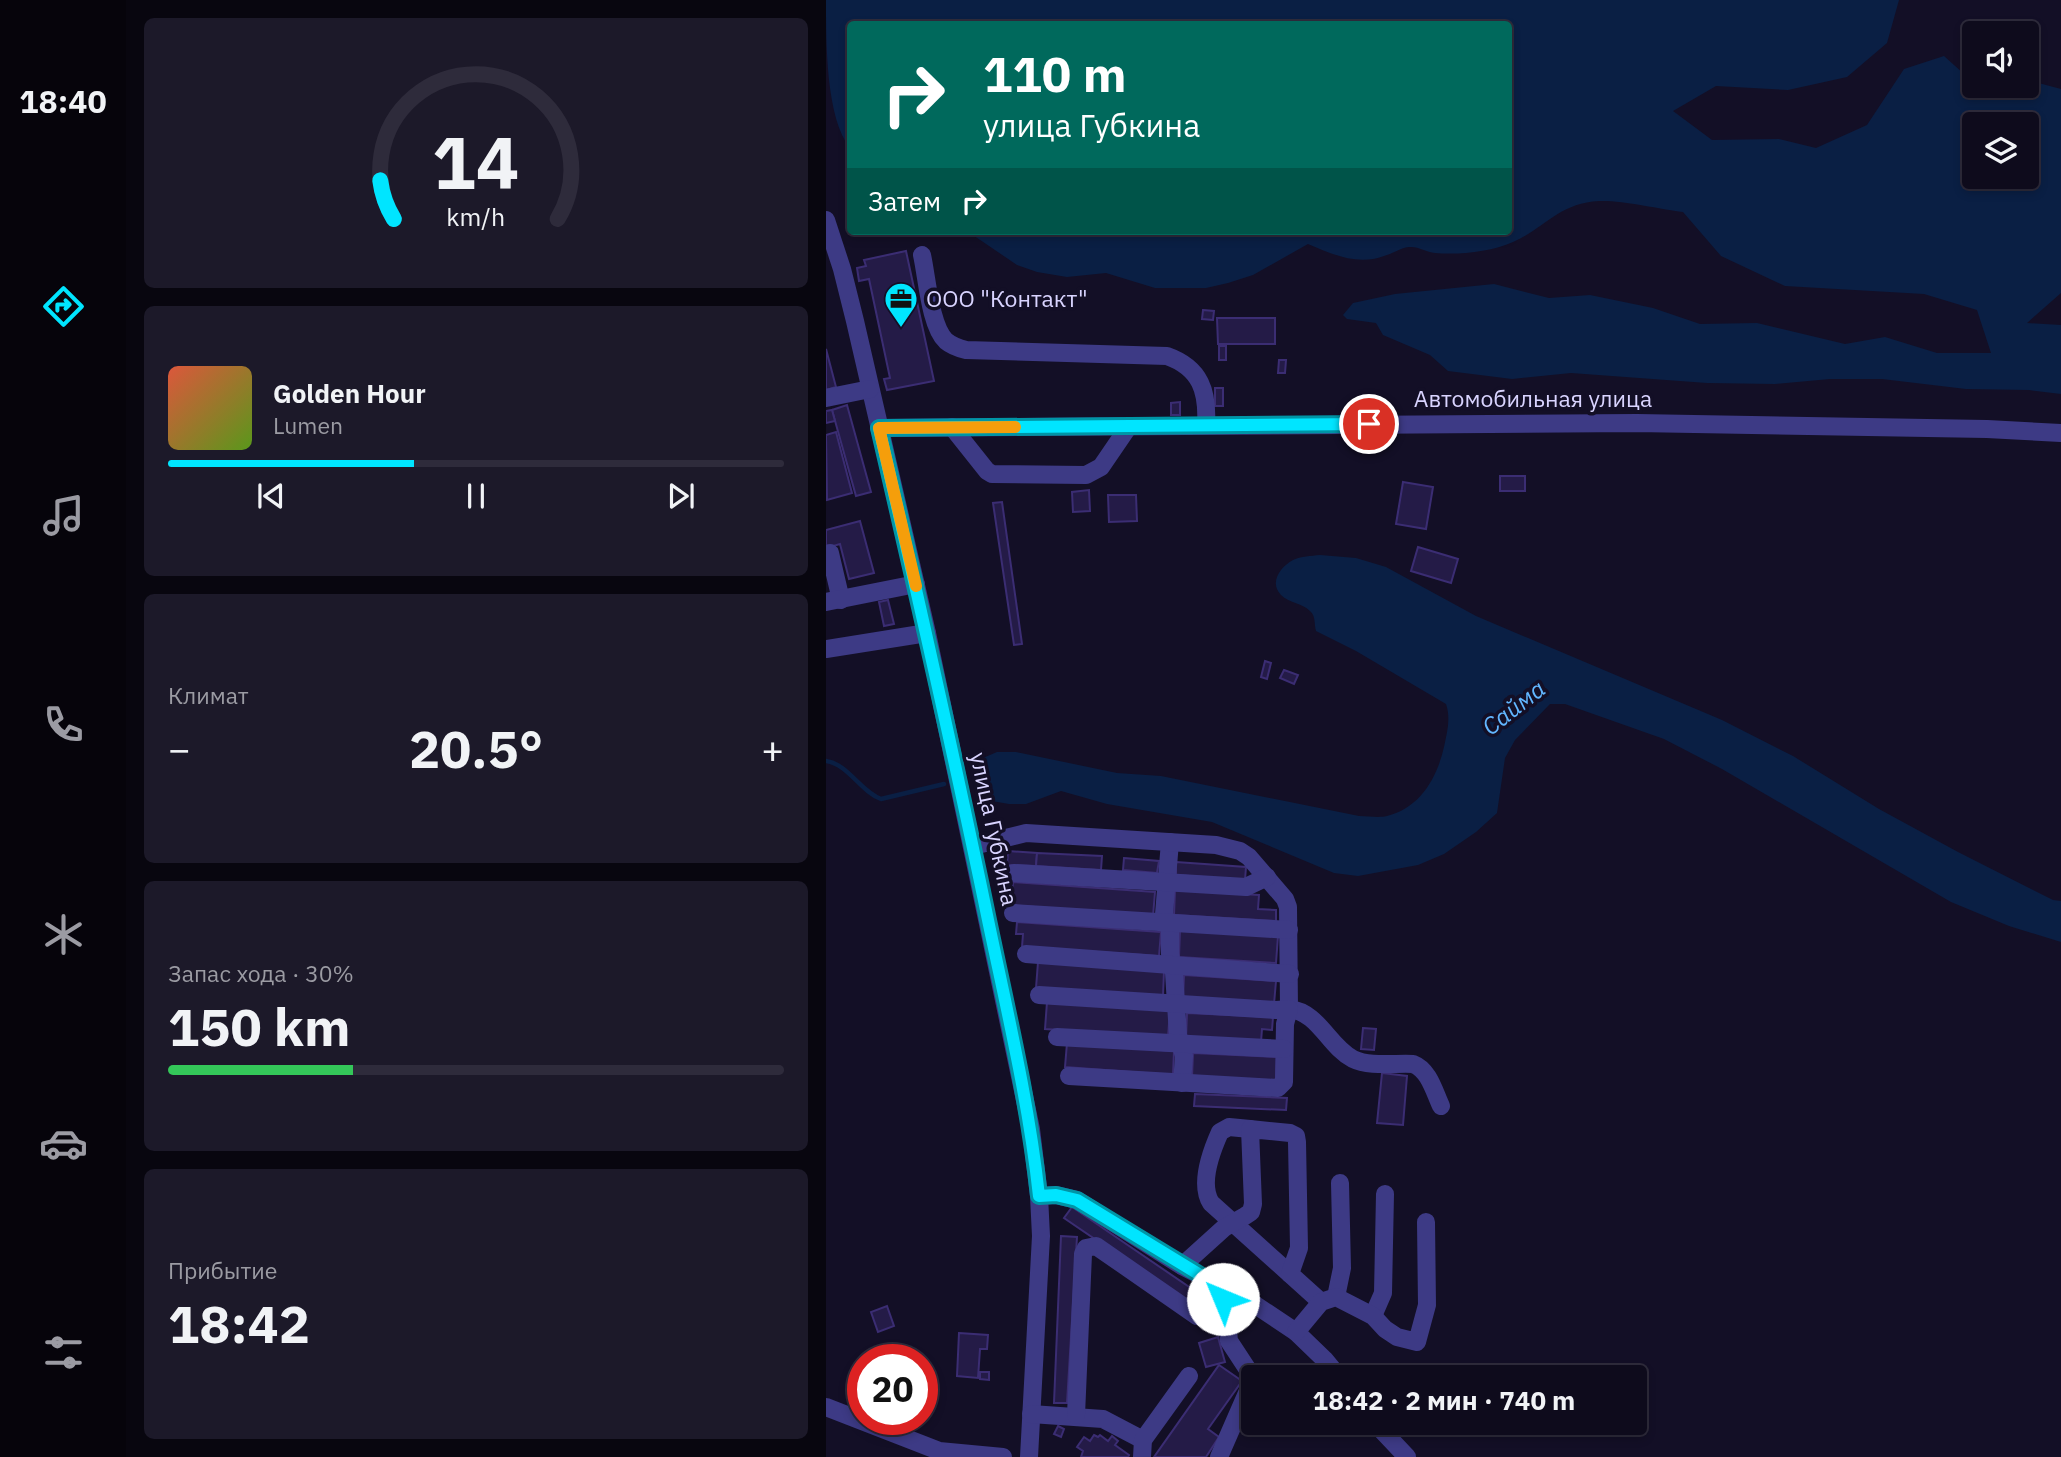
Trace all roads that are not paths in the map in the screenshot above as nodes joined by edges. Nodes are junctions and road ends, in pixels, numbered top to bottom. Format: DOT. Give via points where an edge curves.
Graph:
graph roads {
  1 [pos="826,220"];
  2 [pos="922,256"];
  3 [pos="870,389"];
  4 [pos="826,398"];
  5 [pos="1206,425"];
  6 [pos="1129,426"];
  7 [pos="952,427"];
  8 [pos="879,428"];
  9 [pos="2061,433"];
  10 [pos="830,553"];
  11 [pos="916,584"];
  12 [pos="833,601"];
  13 [pos="927,632"];
  14 [pos="826,649"];
  15 [pos="1170,842"];
  16 [pos="973,846"];
  17 [pos="1014,873"];
  18 [pos="1267,877"];
  19 [pos="1166,882"];
  20 [pos="1013,913"];
  21 [pos="1167,922"];
  22 [pos="1289,930"];
  23 [pos="1026,954"];
  24 [pos="1172,965"];
  25 [pos="1290,974"];
  26 [pos="1039,995"];
  27 [pos="1176,1004"];
  28 [pos="1289,1009"];
  29 [pos="1057,1037"];
  30 [pos="1181,1043"];
  31 [pos="1283,1049"];
  32 [pos="1069,1076"];
  33 [pos="1182,1083"];
  34 [pos="1441,1107"];
  35 [pos="1250,1129"];
  36 [pos="1340,1183"];
  37 [pos="1385,1194"];
  38 [pos="1039,1196"];
  39 [pos="1233,1222"];
  40 [pos="1426,1222"];
  41 [pos="1182,1266"];
  42 [pos="1290,1274"];
  43 [pos="1215,1284"];
  44 [pos="1329,1300"];
  45 [pos="1197,1316"];
  46 [pos="1373,1316"];
  47 [pos="1296,1332"];
  48 [pos="1329,1365"];
  49 [pos="1189,1376"];
  50 [pos="826,1407"];
  51 [pos="1031,1414"];
  52 [pos="1076,1415"];
  53 [pos="1386,1435"];
  54 [pos="1142,1449"];
  55 [pos="1003,1457"];
  56 [pos="1029,1457"];
  57 [pos="1219,1457"];
  58 [pos="1407,1457"];
  1 -- 3 [label="street, улица Губкина"];
  2 -- 5 [label="street" via="937,325 956,347 1167,356 1200,381 1207,398"];
  3 -- 4 [label="street"];
  3 -- 8 [label="street, улица Губкина"];
  5 -- 6 [label="street, Автомобильная улица"];
  5 -- 9 [label="street, Автомобильная улица" via="1637,424"];
  6 -- 7 [label="street, Автомобильная улица"];
  6 -- 7 [label="street" via="1101,467 1086,475 992,474"];
  7 -- 8 [label="street, Автомобильная улица"];
  8 -- 11 [label="street, улица Губкина"];
  10 -- 12 [label="street"];
  11 -- 12 [label="street"];
  11 -- 13 [label="street, улица Губкина"];
  13 -- 14 [label="street"];
  13 -- 16 [label="street, улица Губкина"];
  15 -- 16 [label="street" via="1026,833"];
  15 -- 18 [label="street" via="1240,851"];
  15 -- 19 [label="street"];
  16 -- 38 [label="street, улица Губкина" via="1028,1116"];
  17 -- 19 [label="street"];
  18 -- 19 [label="street" via="1246,887"];
  18 -- 22 [label="street" via="1286,899"];
  19 -- 21 [label="street"];
  20 -- 21 [label="street"];
  21 -- 22 [label="street"];
  21 -- 24 [label="street"];
  22 -- 25 [label="street"];
  23 -- 24 [label="street"];
  24 -- 25 [label="street"];
  24 -- 27 [label="street"];
  25 -- 28 [label="street"];
  26 -- 27 [label="street"];
  27 -- 28 [label="street"];
  27 -- 30 [label="street"];
  28 -- 31 [label="street"];
  28 -- 34 [label="street" via="1305,1014 1353,1059 1420,1067"];
  29 -- 30 [label="street"];
  30 -- 31 [label="street"];
  30 -- 33 [label="street"];
  31 -- 33 [label="street" via="1284,1082 1278,1088"];
  32 -- 33 [label="street"];
  35 -- 39 [label="street" via="1254,1204 1251,1212"];
  35 -- 39 [label="street" via="1228,1127 1220,1132 1205,1184 1208,1198"];
  35 -- 42 [label="street" via="1296,1136 1299,1248"];
  36 -- 44 [label="street" via="1342,1268"];
  37 -- 46 [label="street" via="1383,1293"];
  38 -- 41 [label="street" via="1077,1200"];
  38 -- 51 [label="street, улица Губкина" via="1039,1299"];
  39 -- 41 [label="street"];
  39 -- 42 [label="street"];
  40 -- 46 [label="street" via="1427,1305 1418,1342 1397,1337"];
  41 -- 43 [label="street"];
  42 -- 44 [label="street"];
  43 -- 47 [label="street"];
  43 -- 57 [label="street" via="1226,1307 1229,1341 1251,1378"];
  44 -- 46 [label="street"];
  44 -- 47 [label="street"];
  45 -- 52 [label="street" via="1096,1245 1086,1248"];
  47 -- 48 [label="street"];
  49 -- 54 [label="street"];
  50 -- 55 [label="street" via="939,1451"];
  51 -- 52 [label="street"];
  51 -- 56 [label="street, улица Губкина"];
  52 -- 54 [label="street" via="1103,1419"];
  53 -- 58 [label="street"];
}
